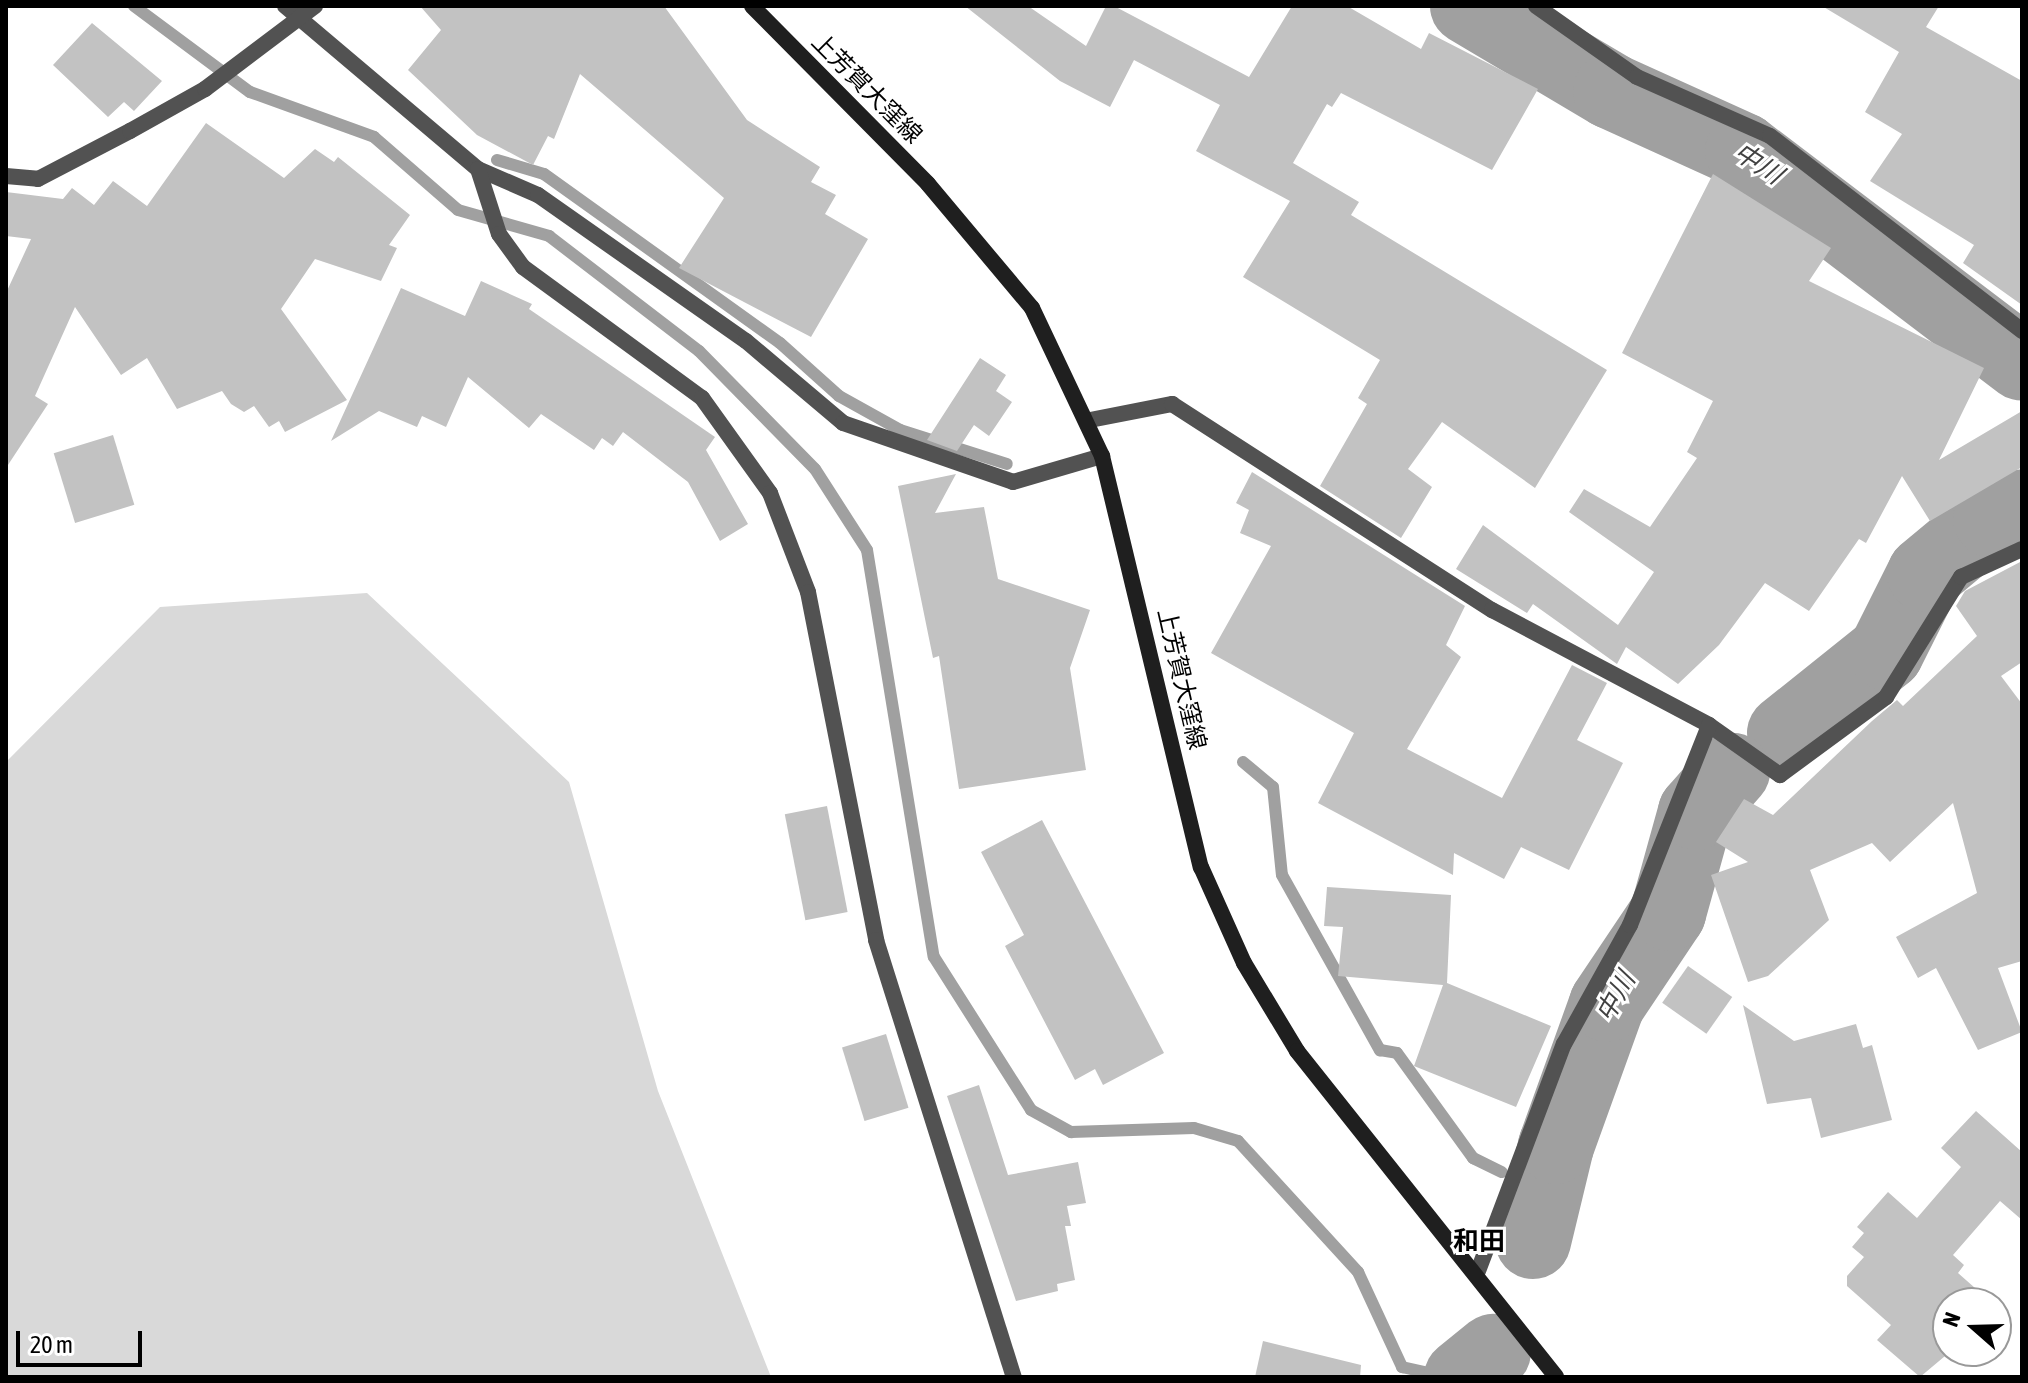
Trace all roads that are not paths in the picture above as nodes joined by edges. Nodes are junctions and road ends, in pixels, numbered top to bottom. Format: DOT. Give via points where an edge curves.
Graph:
graph roads {
  1 [pos="285,6"];
  2 [pos="315,6"];
  3 [pos="752,6"];
  4 [pos="1536,6"];
  5 [pos="299,19"];
  6 [pos="478,169"];
  7 [pos="6,176"];
  8 [pos="2022,331"];
  9 [pos="1090,420"];
  10 [pos="1102,456"];
  11 [pos="2022,549"];
  12 [pos="1709,725"];
  13 [pos="1478,1271"];
  14 [pos="1014,1377"];
  15 [pos="1556,1377"];
  1 -- 5 [label="street"];
  2 -- 5 [label="street"];
  3 -- 9 [label="main road, 上芳賀大窪線" via="928,184 1032,308"];
  4 -- 8 [label="street" via="1637,77 1770,136"];
  5 -- 6 [label="street"];
  5 -- 7 [label="street" via="205,89 38,179"];
  6 -- 10 [label="street" via="551,204 746,341 843,423 1013,482"];
  6 -- 14 [label="street" via="499,234 523,267 702,398 770,493 808,592 876,940"];
  9 -- 10 [label="main road, 上芳賀大窪線"];
  9 -- 12 [label="street" via="1172,404 1492,610"];
  10 -- 13 [label="main road, 上芳賀大窪線" via="1201,867 1244,963 1297,1051"];
  11 -- 12 [label="street" via="1961,577 1886,697 1780,775"];
  12 -- 13 [label="street" via="1630,925 1564,1044"];
  13 -- 15 [label="main road, 上芳賀大窪線"];
}
